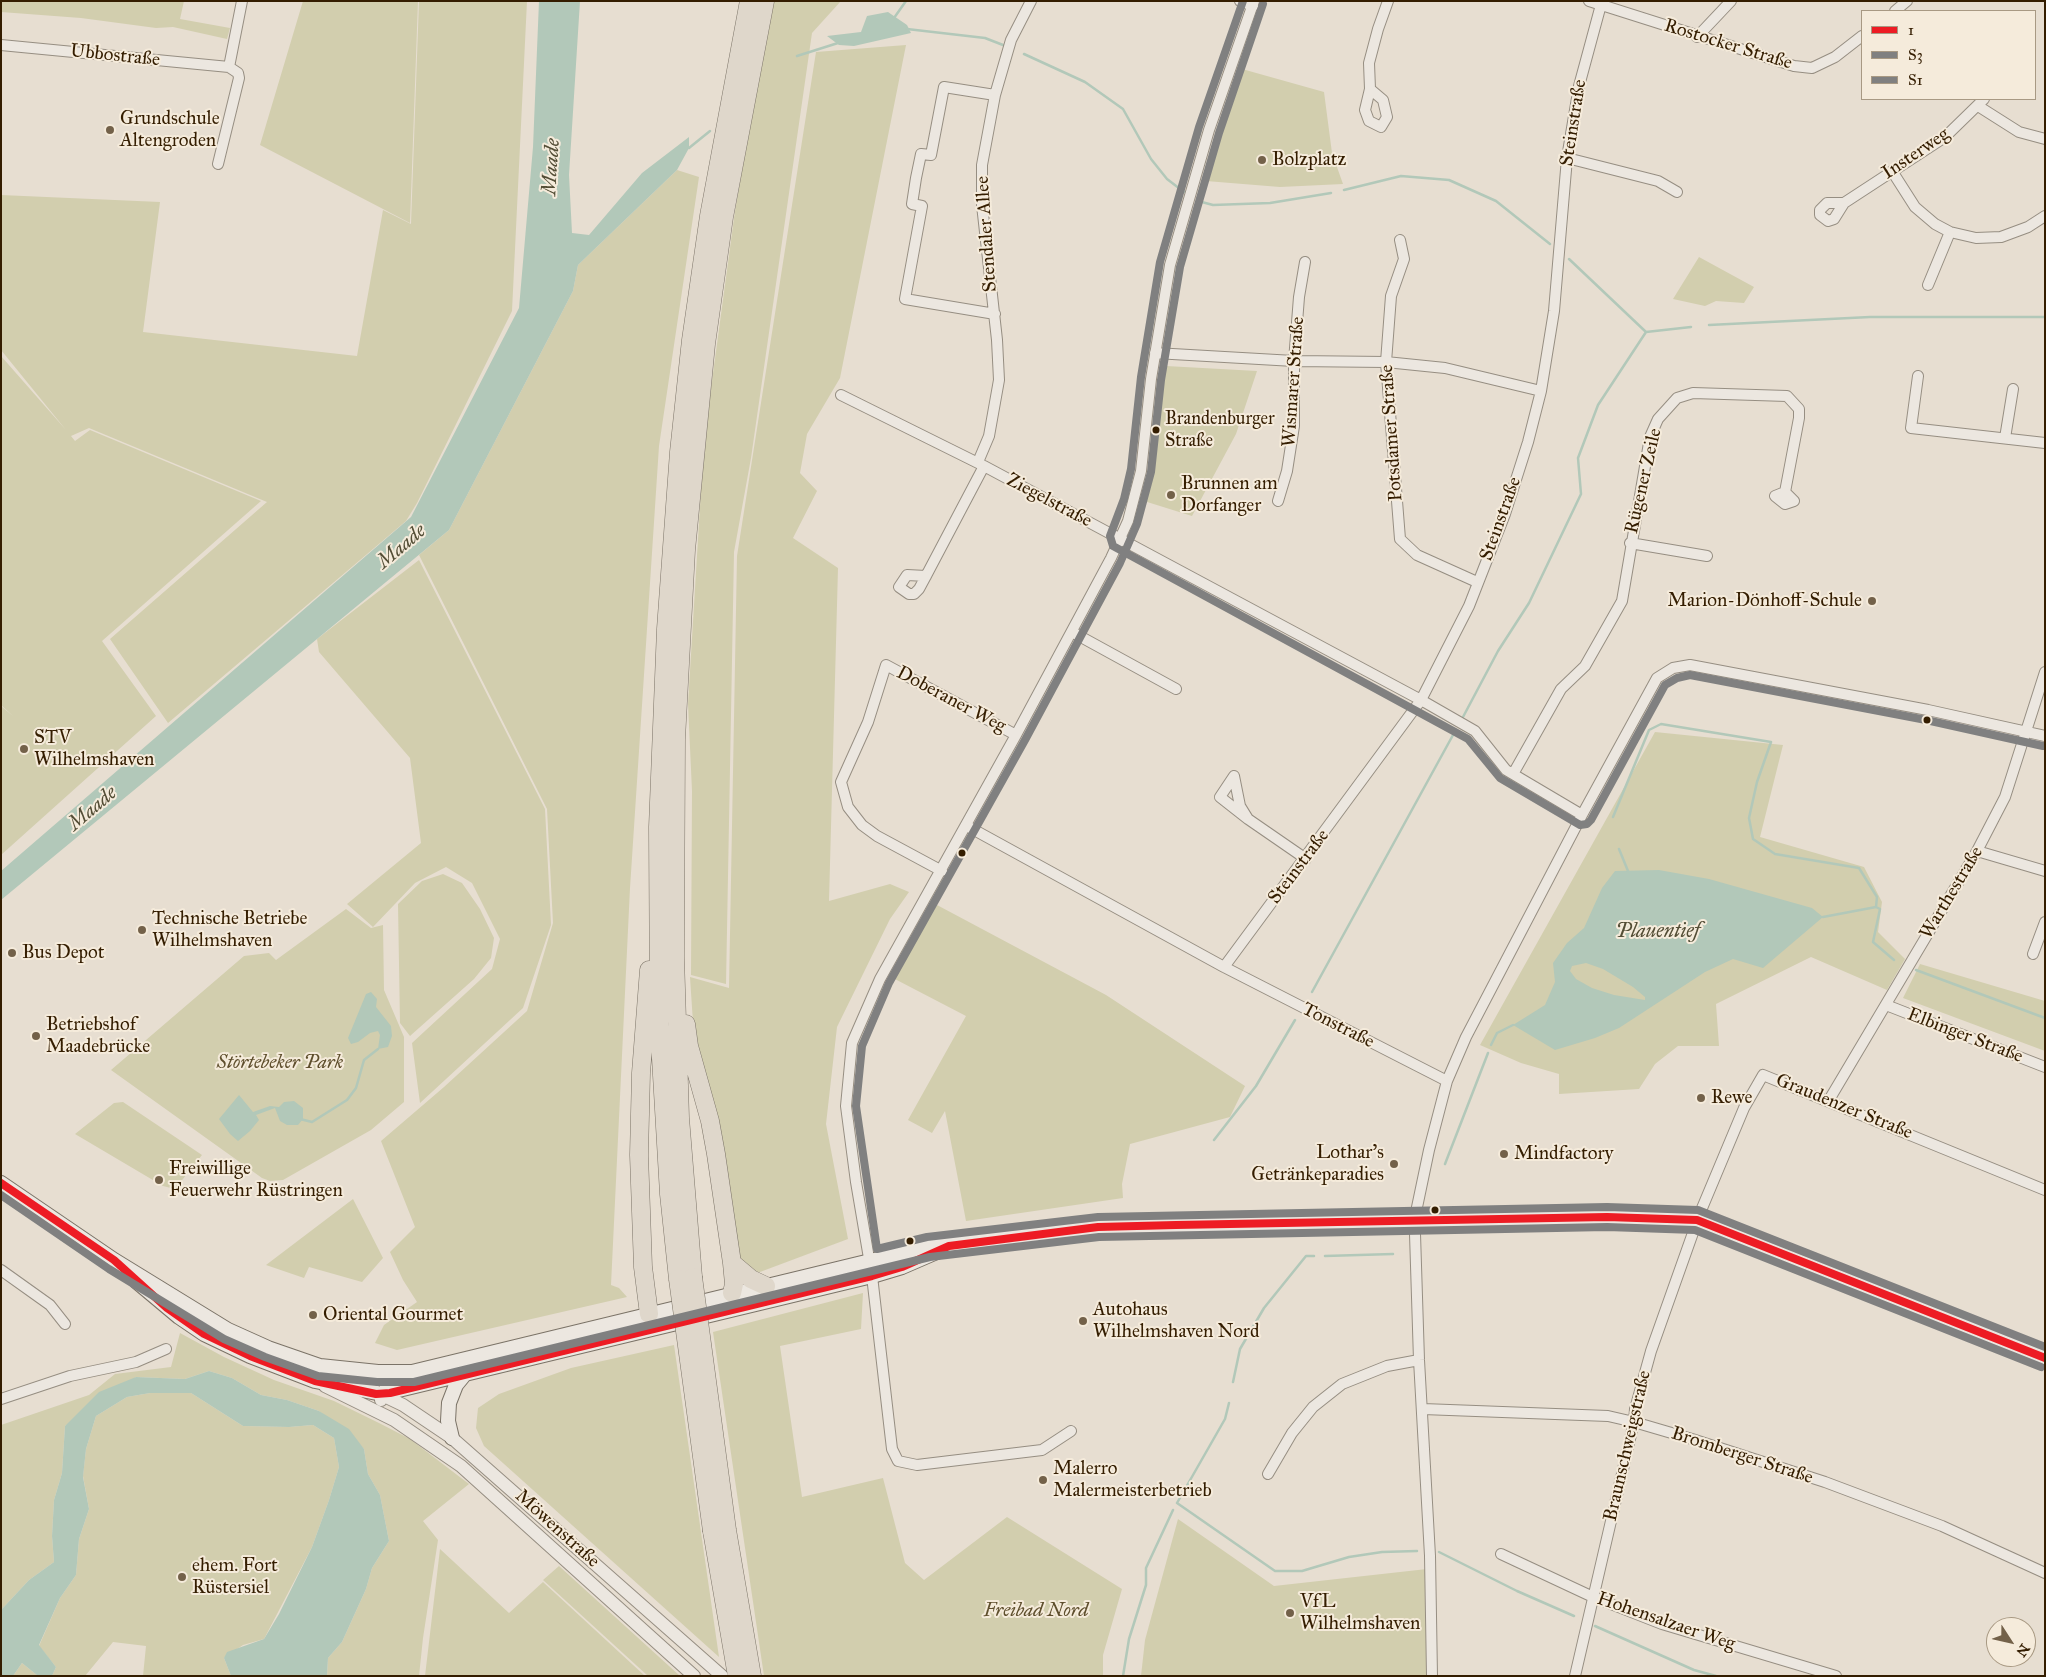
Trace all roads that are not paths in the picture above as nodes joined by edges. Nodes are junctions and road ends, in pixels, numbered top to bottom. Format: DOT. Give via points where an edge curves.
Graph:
graph roads {
  1 [pos="242,1"];
  2 [pos="748,1"];
  3 [pos="765,1"];
  4 [pos="1031,1"];
  5 [pos="1240,1"];
  6 [pos="1388,1"];
  7 [pos="1589,1"];
  8 [pos="1731,1"];
  9 [pos="1908,1"];
  10 [pos="1601,3"];
  11 [pos="1254,4"];
  12 [pos="1896,10"];
  13 [pos="1697,36"];
  14 [pos="1861,37"];
  15 [pos="1,45"];
  16 [pos="229,67"];
  17 [pos="1370,89"];
  18 [pos="995,95"];
  19 [pos="1981,102"];
  20 [pos="2045,139"];
  21 [pos="1567,158"];
  22 [pos="218,164"];
  23 [pos="1892,171"];
  24 [pos="1677,192"];
  25 [pos="1844,203"];
  26 [pos="2045,216"];
  27 [pos="1950,232"];
  28 [pos="1400,240"];
  29 [pos="1306,262"];
  30 [pos="1928,285"];
  31 [pos="994,314"];
  32 [pos="1155,352"];
  33 [pos="1294,361"];
  34 [pos="1386,362"];
  35 [pos="1918,376"];
  36 [pos="2013,389"];
  37 [pos="1541,391"];
  38 [pos="841,395"];
  39 [pos="2005,438"];
  40 [pos="2045,443"];
  41 [pos="981,464"];
  42 [pos="1785,492"];
  43 [pos="1278,501"];
  44 [pos="1120,539"];
  45 [pos="1630,543"];
  46 [pos="1707,556"];
  47 [pos="926,576"];
  48 [pos="1477,582"];
  49 [pos="1072,632"];
  50 [pos="2045,672"];
  51 [pos="1176,689"];
  52 [pos="1421,700"];
  53 [pos="2025,732"];
  54 [pos="1016,735"];
  55 [pos="2045,736"];
  56 [pos="1513,774"];
  57 [pos="1582,815"];
  58 [pos="1248,819"];
  59 [pos="967,826"];
  60 [pos="1977,851"];
  61 [pos="1306,859"];
  62 [pos="942,871"];
  63 [pos="2045,872"];
  64 [pos="2045,922"];
  65 [pos="658,936"];
  66 [pos="2033,954"];
  67 [pos="675,957"];
  68 [pos="1224,967"];
  69 [pos="1886,1004"];
  70 [pos="2045,1067"];
  71 [pos="1447,1081"];
  72 [pos="1829,1100"];
  73 [pos="1,1183"];
  74 [pos="2045,1190"];
  75 [pos="1697,1220"];
  76 [pos="1416,1222"];
  77 [pos="950,1246"];
  78 [pos="114,1260"];
  79 [pos="869,1261"];
  80 [pos="732,1263"];
  81 [pos="1,1270"];
  82 [pos="872,1276"];
  83 [pos="686,1278"];
  84 [pos="766,1286"];
  85 [pos="732,1293"];
  86 [pos="723,1312"];
  87 [pos="649,1314"];
  88 [pos="64,1324"];
  89 [pos="662,1327"];
  90 [pos="166,1349"];
  91 [pos="2045,1358"];
  92 [pos="1419,1360"];
  93 [pos="320,1366"];
  94 [pos="412,1372"];
  95 [pos="465,1374"];
  96 [pos="315,1381"];
  97 [pos="382,1394"];
  98 [pos="1,1399"];
  99 [pos="1423,1410"];
  100 [pos="387,1416"];
  101 [pos="1634,1422"];
  102 [pos="1070,1432"];
  103 [pos="452,1438"];
  104 [pos="1268,1474"];
  105 [pos="1501,1554"];
  106 [pos="2045,1573"];
  107 [pos="1593,1597"];
  108 [pos="694,1676"];
  109 [pos="722,1676"];
  110 [pos="737,1676"];
  111 [pos="752,1676"];
  112 [pos="1432,1676"];
  113 [pos="1575,1676"];
  114 [pos="1836,1676"];
  1 -- 16 [label="street"];
  2 -- 65 [label="highway" via="709,216 679,452 662,708"];
  3 -- 67 [label="highway" via="724,217 694,453 676,739"];
  4 -- 18 [label="street, Stendaler Allee" via="1011,40"];
  5 -- 11 [label="street"];
  6 -- 17 [label="street" via="1370,63"];
  7 -- 10 [label="street, Rostocker Straße"];
  8 -- 13 [label="street"];
  9 -- 12 [label="street"];
  10 -- 13 [label="street, Rostocker Straße"];
  10 -- 21 [label="street, Steinstraße" via="1579,86"];
  11 -- 32 [label="street" via="1209,130 1184,214 1170,265"];
  13 -- 14 [label="street, Rostocker Straße" via="1794,66 1812,68 1835,57"];
  15 -- 16 [label="street, Ubbostraße"];
  16 -- 22 [label="street" via="238,73 239,78"];
  18 -- 31 [label="street, Stendaler Allee" via="982,165 982,205"];
  18 -- 31 [label="street, Stendaler Allee" via="944,87 931,155 921,154 918,170 912,204 922,206 905,299"];
  19 -- 20 [label="street" via="2019,132"];
  19 -- 23 [label="street, Insterweg" via="1945,136"];
  21 -- 24 [label="street" via="1658,180"];
  21 -- 37 [label="street, Steinstraße" via="1554,311"];
  23 -- 25 [label="street, Insterweg"];
  23 -- 27 [label="street" via="1915,207"];
  26 -- 27 [label="street" via="2028,227 2001,237 1976,238"];
  27 -- 30 [label="street"];
  28 -- 34 [label="street, Potsdamer Straße" via="1404,259 1391,296"];
  29 -- 33 [label="street, Wismarer Straße" via="1299,297"];
  31 -- 41 [label="street, Stendaler Allee" via="999,380"];
  32 -- 33 [label="street"];
  32 -- 44 [label="street" via="1141,471"];
  33 -- 34 [label="street"];
  33 -- 43 [label="street, Wismarer Straße" via="1294,426 1287,471"];
  34 -- 37 [label="street" via="1445,368"];
  34 -- 48 [label="street, Potsdamer Straße" via="1400,539 1417,556"];
  35 -- 39 [label="street" via="1911,428"];
  36 -- 39 [label="street"];
  37 -- 48 [label="street, Steinstraße" via="1505,514"];
  38 -- 41 [label="street, Ziegelstraße"];
  39 -- 40 [label="street"];
  41 -- 44 [label="street, Ziegelstraße"];
  41 -- 47 [label="street, Stendaler Allee"];
  42 -- 45 [label="street, Rügener Zeile" via="1799,418 1799,409 1787,396 1694,393 1677,398 1658,419 1650,437"];
  44 -- 49 [label="street"];
  44 -- 52 [label="street, Ziegelstraße"];
  45 -- 46 [label="street, Rügener Zeile"];
  45 -- 56 [label="street, Rügener Zeile" via="1622,601 1585,666 1561,689"];
  48 -- 52 [label="street, Steinstraße" via="1469,606"];
  49 -- 51 [label="street"];
  49 -- 54 [label="street"];
  50 -- 53 [label="street, Warthestraße"];
  52 -- 56 [label="street, Ziegelstraße" via="1475,731 1506,770"];
  52 -- 61 [label="street, Steinstraße"];
  53 -- 55 [label="street"];
  53 -- 57 [label="street" via="1928,710 1690,665 1673,668 1657,678"];
  53 -- 60 [label="street, Warthestraße" via="2009,788"];
  54 -- 59 [label="street"];
  54 -- 62 [label="street, Doberaner Weg" via="886,664 868,722 841,782 848,807 862,825"];
  56 -- 57 [label="street, Ziegelstraße"];
  57 -- 71 [label="street" via="1466,1037"];
  58 -- 61 [label="street"];
  59 -- 62 [label="street"];
  59 -- 68 [label="street, Tonstraße"];
  60 -- 63 [label="street"];
  60 -- 69 [label="street, Warthestraße"];
  61 -- 68 [label="street, Steinstraße"];
  62 -- 79 [label="street" via="880,979 852,1043 846,1106"];
  64 -- 66 [label="street"];
  65 -- 83 [label="highway" via="661,1081 669,1194"];
  65 -- 87 [label="highway" via="650,963 639,1114 641,1231"];
  67 -- 80 [label="highway" via="682,981 689,1046 710,1121"];
  67 -- 83 [label="highway"];
  68 -- 71 [label="street, Tonstraße"];
  69 -- 70 [label="street, Elbinger Straße"];
  69 -- 72 [label="street, Warthestraße"];
  71 -- 76 [label="street" via="1429,1150"];
  72 -- 74 [label="street, Graudenzer Straße"];
  72 -- 75 [label="street, Graudenzer Straße" via="1763,1075 1744,1108"];
  73 -- 78 [label="main road"];
  75 -- 76 [label="main road" via="1607,1217"];
  75 -- 91 [label="main road"];
  75 -- 101 [label="street, Braunschweigstraße" via="1652,1351"];
  76 -- 77 [label="main road" via="1098,1227"];
  76 -- 92 [label="street"];
  77 -- 79 [label="main road" via="928,1247"];
  77 -- 82 [label="main road"];
  78 -- 93 [label="main road" via="228,1330"];
  78 -- 96 [label="main road" via="167,1308 204,1334"];
  79 -- 82 [label="street"];
  79 -- 84 [label="main road"];
  80 -- 84 [label="highway"];
  80 -- 85 [label="highway"];
  81 -- 88 [label="street" via="50,1305"];
  82 -- 86 [label="main road"];
  82 -- 102 [label="street" via="892,1449 898,1462 917,1465 1042,1450"];
  83 -- 110 [label="highway, bridge" via="710,1522"];
  83 -- 111 [label="highway, bridge"];
  84 -- 85 [label="main road"];
  85 -- 86 [label="main road"];
  85 -- 87 [label="main road"];
  86 -- 89 [label="main road"];
  87 -- 89 [label="main road"];
  87 -- 94 [label="main road"];
  89 -- 95 [label="main road"];
  90 -- 98 [label="street" via="136,1362 70,1376"];
  92 -- 99 [label="street"];
  92 -- 104 [label="street" via="1387,1366 1342,1384 1313,1407 1292,1433"];
  93 -- 94 [label="main road"];
  93 -- 97 [label="street, Möwenstraße"];
  94 -- 97 [label="street" via="391,1382"];
  95 -- 97 [label="main road"];
  95 -- 103 [label="main road" via="456,1385 449,1404"];
  96 -- 97 [label="main road"];
  96 -- 100 [label="street, Möwenstraße"];
  97 -- 100 [label="street" via="382,1407"];
  97 -- 103 [label="street, Möwenstraße"];
  99 -- 101 [label="street, Bromberger Straße" via="1608,1416"];
  99 -- 112 [label="street"];
  100 -- 108 [label="street, Möwenstraße" via="432,1444 476,1478"];
  101 -- 106 [label="street, Bromberger Straße" via="1825,1482 1942,1526"];
  101 -- 107 [label="street, Braunschweigstraße"];
  103 -- 109 [label="street, Möwenstraße"];
  105 -- 107 [label="street, Hohensalzaer Weg"];
  107 -- 113 [label="street, Braunschweigstraße"];
  107 -- 114 [label="street, Hohensalzaer Weg" via="1662,1624"];
}
